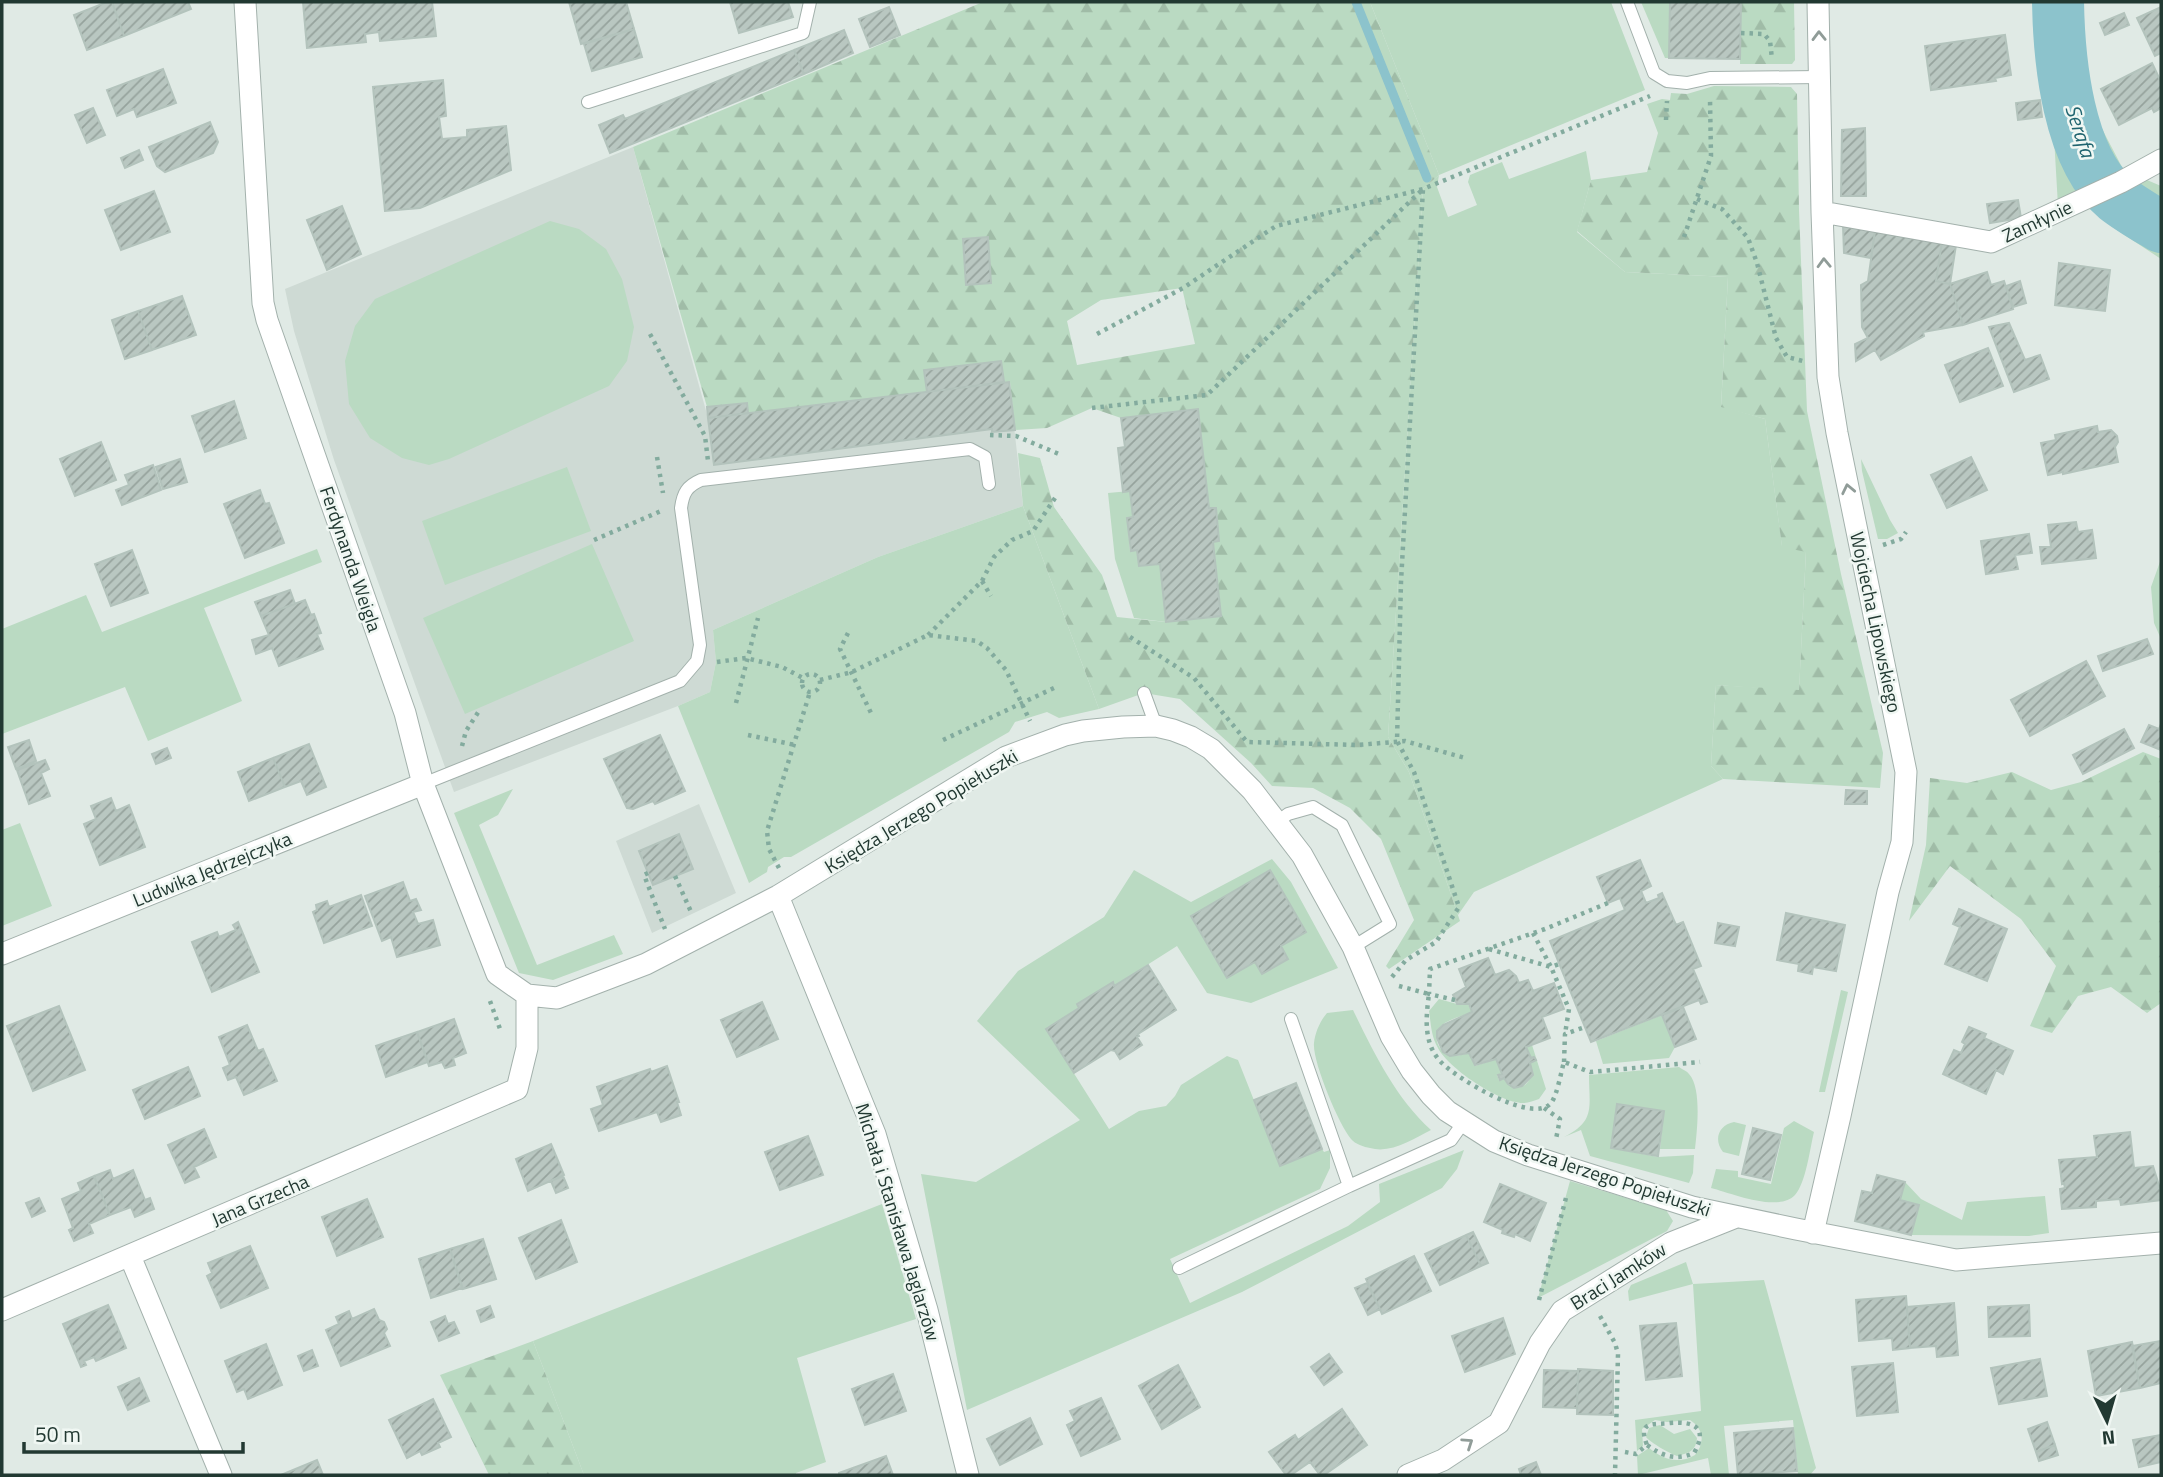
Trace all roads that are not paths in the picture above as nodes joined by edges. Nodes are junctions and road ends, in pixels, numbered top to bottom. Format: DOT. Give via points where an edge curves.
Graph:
graph roads {
  1 [pos="245,2"];
  2 [pos="810,2"];
  3 [pos="1627,2"];
  4 [pos="1818,2"];
  5 [pos="1819,78"];
  6 [pos="588,102"];
  7 [pos="2161,160"];
  8 [pos="1822,212"];
  9 [pos="989,484"];
  10 [pos="1144,693"];
  11 [pos="1156,726"];
  12 [pos="423,784"];
  13 [pos="1276,823"];
  14 [pos="785,892"];
  15 [pos="1353,947"];
  16 [pos="2,954"];
  17 [pos="527,995"];
  18 [pos="1291,1019"];
  19 [pos="1462,1123"];
  20 [pos="1349,1186"];
  21 [pos="1736,1217"];
  22 [pos="1813,1233"];
  23 [pos="2161,1243"];
  24 [pos="130,1256"];
  25 [pos="1179,1268"];
  26 [pos="2,1310"];
  27 [pos="221,1475"];
  28 [pos="968,1475"];
  29 [pos="1408,1475"];
  1 -- 12 [label="street, Ferdynanda Weigla" via="263,303 405,713"];
  2 -- 6 [label="lane" via="803,33"];
  3 -- 5 [label="lane" via="1654,73 1666,85 1710,78"];
  5 -- 4 [label="street, Wojciecha Lipowskiego, one-way"];
  5 -- 8 [label="street, Wojciecha Lipowskiego"];
  7 -- 8 [label="street, Zamłynie" via="1991,242"];
  22 -- 8 [label="street, Wojciecha Lipowskiego, one-way" via="1902,842 1906,772 1831,400"];
  9 -- 12 [label="lane" via="985,457 970,449 689,485 681,508 699,645 697,661 680,681"];
  10 -- 11 [label="lane"];
  11 -- 13 [label="street, Księdza Jerzego Popiełuszki" via="1211,749 1252,790"];
  11 -- 14 [label="street, Księdza Jerzego Popiełuszki" via="1083,731 1006,757"];
  12 -- 16 [label="street, Ludwika Jędrzejczyka"];
  12 -- 17 [label="street, Ferdynanda Weigla" via="497,974"];
  13 -- 15 [label="street, Księdza Jerzego Popiełuszki" via="1302,855"];
  13 -- 15 [label="lane" via="1313,807 1342,825 1390,924"];
  14 -- 17 [label="street, Księdza Jerzego Popiełuszki" via="633,969 557,998"];
  14 -- 28 [label="street, Michała i Stanisława Jaglarzów" via="875,1134 927,1310"];
  15 -- 19 [label="street, Księdza Jerzego Popiełuszki" via="1391,1036 1412,1071 1431,1096"];
  17 -- 24 [label="street, Jana Grzecha" via="527,1048 517,1090"];
  18 -- 20 [label="lane"];
  19 -- 20 [label="lane" via="1451,1140"];
  19 -- 21 [label="street, Księdza Jerzego Popiełuszki" via="1528,1155"];
  20 -- 25 [label="lane"];
  21 -- 22 [label="street, Księdza Jerzego Popiełuszki"];
  29 -- 21 [label="street, Braci Jamków, one-way" via="1443,1460 1499,1423 1562,1311 1671,1243"];
  22 -- 23 [label="street, Księdza Jerzego Popiełuszki" via="1956,1260"];
  24 -- 26 [label="street, Jana Grzecha"];
  24 -- 27 [label="street"];
}
